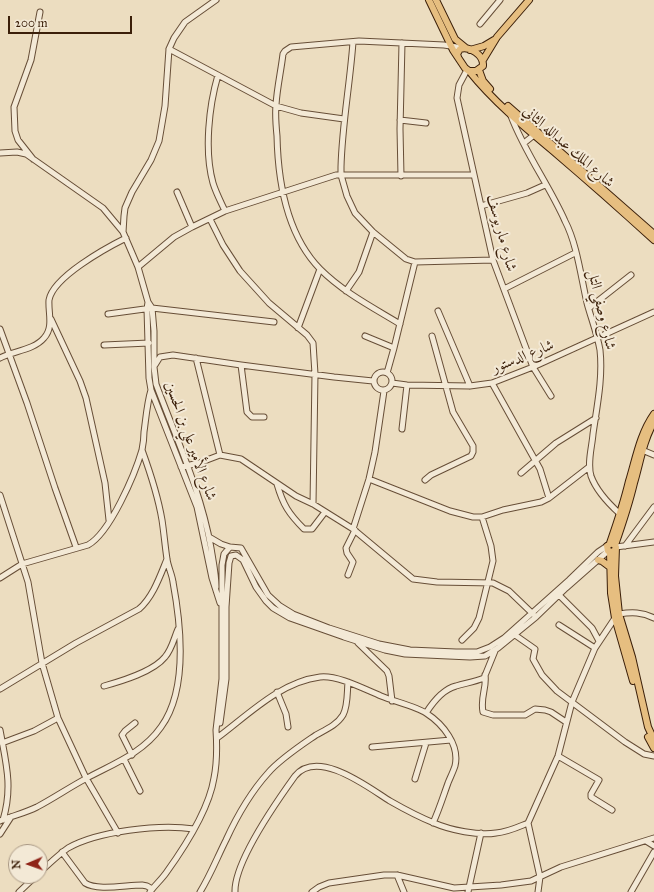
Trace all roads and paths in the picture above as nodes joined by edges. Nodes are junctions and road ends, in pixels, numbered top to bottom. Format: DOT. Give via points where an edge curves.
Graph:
graph roads {
  1 [pos="216,0"];
  2 [pos="429,0"];
  3 [pos="436,0"];
  4 [pos="500,0"];
  5 [pos="529,0"];
  6 [pos="40,12"];
  7 [pos="480,24"];
  8 [pos="497,37"];
  9 [pos="353,42"];
  10 [pos="402,43"];
  11 [pos="450,46"];
  12 [pos="169,49"];
  13 [pos="466,49"];
  14 [pos="458,57"];
  15 [pos="483,60"];
  16 [pos="468,70"];
  17 [pos="479,70"];
  18 [pos="218,75"];
  19 [pos="276,106"];
  20 [pos="511,115"];
  21 [pos="344,119"];
  22 [pos="400,120"];
  23 [pos="426,123"];
  24 [pos="534,136"];
  25 [pos="524,143"];
  26 [pos="0,153"];
  27 [pos="33,159"];
  28 [pos="341,175"];
  29 [pos="473,175"];
  30 [pos="401,176"];
  31 [pos="545,184"];
  32 [pos="177,192"];
  33 [pos="282,192"];
  34 [pos="481,206"];
  35 [pos="225,212"];
  36 [pos="210,219"];
  37 [pos="192,227"];
  38 [pos="123,232"];
  39 [pos="374,232"];
  40 [pos="654,234"];
  41 [pos="126,238"];
  42 [pos="654,240"];
  43 [pos="575,253"];
  44 [pos="493,260"];
  45 [pos="415,262"];
  46 [pos="138,267"];
  47 [pos="320,269"];
  48 [pos="631,275"];
  49 [pos="504,289"];
  50 [pos="346,291"];
  51 [pos="589,308"];
  52 [pos="150,309"];
  53 [pos="438,311"];
  54 [pos="654,312"];
  55 [pos="108,314"];
  56 [pos="51,319"];
  57 [pos="274,322"];
  58 [pos="400,324"];
  59 [pos="298,328"];
  60 [pos="0,330"];
  61 [pos="365,336"];
  62 [pos="432,336"];
  63 [pos="598,338"];
  64 [pos="149,343"];
  65 [pos="104,345"];
  66 [pos="394,348"];
  67 [pos="9,354"];
  68 [pos="0,358"];
  69 [pos="196,358"];
  70 [pos="241,365"];
  71 [pos="154,366"];
  72 [pos="533,367"];
  73 [pos="387,372"];
  74 [pos="315,374"];
  75 [pos="374,381"];
  76 [pos="392,383"];
  77 [pos="492,383"];
  78 [pos="156,384"];
  79 [pos="407,385"];
  80 [pos="445,385"];
  81 [pos="470,386"];
  82 [pos="151,390"];
  83 [pos="384,391"];
  84 [pos="551,396"];
  85 [pos="159,410"];
  86 [pos="146,414"];
  87 [pos="654,414"];
  88 [pos="264,417"];
  89 [pos="596,418"];
  90 [pos="654,422"];
  91 [pos="402,430"];
  92 [pos="142,450"];
  93 [pos="642,450"];
  94 [pos="654,454"];
  95 [pos="220,455"];
  96 [pos="536,460"];
  97 [pos="187,465"];
  98 [pos="181,467"];
  99 [pos="589,467"];
  100 [pos="521,473"];
  101 [pos="369,479"];
  102 [pos="425,480"];
  103 [pos="277,484"];
  104 [pos="0,495"];
  105 [pos="549,498"];
  106 [pos="313,504"];
  107 [pos="654,507"];
  108 [pos="325,512"];
  109 [pos="620,514"];
  110 [pos="482,518"];
  111 [pos="109,521"];
  112 [pos="354,530"];
  113 [pos="209,537"];
  114 [pos="654,542"];
  115 [pos="626,546"];
  116 [pos="76,547"];
  117 [pos="230,547"];
  118 [pos="612,548"];
  119 [pos="167,559"];
  120 [pos="598,560"];
  121 [pos="22,564"];
  122 [pos="610,567"];
  123 [pos="348,575"];
  124 [pos="0,578"];
  125 [pos="488,583"];
  126 [pos="216,587"];
  127 [pos="559,595"];
  128 [pos="224,606"];
  129 [pos="531,613"];
  130 [pos="617,616"];
  131 [pos="536,617"];
  132 [pos="654,618"];
  133 [pos="559,625"];
  134 [pos="178,626"];
  135 [pos="592,628"];
  136 [pos="604,633"];
  137 [pos="344,635"];
  138 [pos="515,635"];
  139 [pos="462,640"];
  140 [pos="599,641"];
  141 [pos="358,642"];
  142 [pos="595,648"];
  143 [pos="495,650"];
  144 [pos="42,663"];
  145 [pos="485,675"];
  146 [pos="348,682"];
  147 [pos="104,686"];
  148 [pos="0,689"];
  149 [pos="277,692"];
  150 [pos="392,701"];
  151 [pos="572,702"];
  152 [pos="426,712"];
  153 [pos="58,718"];
  154 [pos="566,722"];
  155 [pos="135,723"];
  156 [pos="288,727"];
  157 [pos="0,730"];
  158 [pos="217,738"];
  159 [pos="451,740"];
  160 [pos="2,743"];
  161 [pos="426,743"];
  162 [pos="654,745"];
  163 [pos="372,747"];
  164 [pos="132,754"];
  165 [pos="558,756"];
  166 [pos="651,756"];
  167 [pos="124,759"];
  168 [pos="86,778"];
  169 [pos="415,779"];
  170 [pos="140,791"];
  171 [pos="612,810"];
  172 [pos="11,817"];
  173 [pos="1,820"];
  174 [pos="528,822"];
  175 [pos="433,823"];
  176 [pos="194,829"];
  177 [pos="118,833"];
  178 [pos="481,833"];
  179 [pos="0,834"];
  180 [pos="654,838"];
  181 [pos="646,841"];
  182 [pos="654,846"];
  183 [pos="62,852"];
  184 [pos="654,852"];
  185 [pos="48,865"];
  186 [pos="397,875"];
  187 [pos="540,877"];
  188 [pos="28,884"];
  189 [pos="469,890"];
  190 [pos="151,891"];
  191 [pos="19,892"];
  192 [pos="200,892"];
  193 [pos="235,892"];
  194 [pos="312,892"];
  195 [pos="404,892"];
  196 [pos="538,892"];
  197 [pos="631,892"];
  1 -- 12 [label="street" via="185,22"];
  2 -- 11 [label="main road, شارع الملك عبدالله الثاني"];
  3 -- 13 [label="main road" via="452,35"];
  4 -- 7 [label="street"];
  5 -- 8 [label="main road"];
  6 -- 27 [label="street" via="31,60 14,107 18,140"];
  8 -- 13 [label="main road" via="484,46"];
  8 -- 15 [label="main road"];
  9 -- 10 [label="street"];
  9 -- 19 [label="street" via="291,48 285,51"];
  9 -- 21 [label="street"];
  10 -- 11 [label="street"];
  10 -- 22 [label="street"];
  11 -- 13 [label="street"];
  11 -- 14 [label="main road, شارع الملك عبدالله الثاني"];
  12 -- 18 [label="street"];
  12 -- 38 [label="street" via="159,142 128,201"];
  13 -- 14 [label="main road" via="458,51"];
  13 -- 15 [label="main road"];
  14 -- 16 [label="main road, شارع الملك عبدالله الثاني"];
  15 -- 17 [label="main road" via="483,66"];
  16 -- 17 [label="main road"];
  16 -- 20 [label="main road, شارع الملك عبدالله الثاني"];
  16 -- 29 [label="street, شارع مار يوسف" via="459,85 457,98"];
  17 -- 40 [label="main road, شارع الملك عبدالله الثاني" via="483,81 494,94"];
  18 -- 19 [label="street"];
  18 -- 35 [label="street" via="209,125 210,163 213,184"];
  19 -- 21 [label="street" via="301,113"];
  19 -- 33 [label="street" via="277,154"];
  20 -- 24 [label="main road, شارع الملك عبدالله الثاني"];
  20 -- 25 [label="street, شارع وصفي التل"];
  21 -- 28 [label="street"];
  22 -- 23 [label="street"];
  22 -- 30 [label="street"];
  24 -- 25 [label="street"];
  24 -- 42 [label="main road, شارع الملك عبدالله الثاني"];
  25 -- 31 [label="street, شارع وصفي التل"];
  26 -- 27 [label="street" via="17,152"];
  27 -- 38 [label="street, شارع الأمير علي بن الحسين" via="103,208"];
  28 -- 30 [label="street"];
  28 -- 33 [label="street"];
  28 -- 39 [label="street" via="350,204 359,219"];
  29 -- 30 [label="street"];
  29 -- 34 [label="street, شارع مار يوسف"];
  31 -- 34 [label="street" via="527,193"];
  31 -- 43 [label="street, شارع وصفي التل" via="566,221"];
  32 -- 37 [label="street"];
  33 -- 35 [label="street"];
  33 -- 47 [label="street" via="301,242"];
  34 -- 44 [label="street, شارع مار يوسف"];
  35 -- 36 [label="street"];
  36 -- 37 [label="street"];
  36 -- 59 [label="street" via="240,271 269,304"];
  37 -- 46 [label="street" via="174,237"];
  38 -- 41 [label="street, شارع الأمير علي بن الحسين"];
  39 -- 45 [label="street" via="406,259"];
  39 -- 50 [label="street" via="359,272"];
  41 -- 46 [label="street, شارع الأمير علي بن الحسين"];
  41 -- 56 [label="street" via="91,258 57,285 50,300"];
  43 -- 49 [label="street"];
  43 -- 51 [label="street, شارع وصفي التل"];
  44 -- 45 [label="street"];
  44 -- 49 [label="street, شارع مار يوسف"];
  45 -- 58 [label="street"];
  46 -- 52 [label="street, شارع الأمير علي بن الحسين"];
  47 -- 50 [label="street"];
  47 -- 59 [label="street"];
  48 -- 51 [label="street"];
  49 -- 72 [label="street, شارع مار يوسف"];
  50 -- 58 [label="street"];
  51 -- 63 [label="street, شارع وصفي التل"];
  52 -- 55 [label="street"];
  52 -- 57 [label="street"];
  52 -- 64 [label="street, شارع الأمير علي بن الحسين"];
  52 -- 71 [label="street, شارع الأمير علي بن الحسين" via="154,331"];
  53 -- 81 [label="street"];
  54 -- 63 [label="street, شارع الدستور"];
  56 -- 67 [label="street" via="43,340"];
  56 -- 111 [label="street" via="86,398 105,483"];
  58 -- 66 [label="street"];
  59 -- 74 [label="street" via="312,340"];
  60 -- 67 [label="street"];
  61 -- 66 [label="street"];
  62 -- 80 [label="street"];
  63 -- 72 [label="street, شارع الدستور"];
  63 -- 89 [label="street, شارع وصفي التل" via="601,377"];
  64 -- 65 [label="street"];
  64 -- 82 [label="street, شارع الأمير علي بن الحسين"];
  66 -- 73 [label="street"];
  67 -- 68 [label="street"];
  67 -- 116 [label="street"];
  69 -- 70 [label="street"];
  69 -- 71 [label="street" via="169,354 160,357"];
  69 -- 95 [label="street"];
  70 -- 74 [label="street"];
  70 -- 88 [label="street" via="247,412 252,417"];
  71 -- 78 [label="street, شارع الأمير علي بن الحسين"];
  72 -- 77 [label="street, شارع الدستور"];
  72 -- 84 [label="street, شارع مار يوسف"];
  73 -- 75 [label="street" via="378,373"];
  73 -- 76 [label="street" via="392,377"];
  74 -- 75 [label="street"];
  74 -- 106 [label="street"];
  75 -- 83 [label="street" via="376,388"];
  76 -- 79 [label="street, شارع الدستور"];
  76 -- 83 [label="street" via="391,387"];
  77 -- 81 [label="street, شارع الدستور"];
  77 -- 96 [label="street"];
  78 -- 82 [label="street"];
  78 -- 97 [label="street, شارع الأمير علي بن الحسين"];
  79 -- 80 [label="street, شارع الدستور"];
  79 -- 91 [label="street"];
  80 -- 81 [label="street, شارع الدستور"];
  80 -- 102 [label="street" via="453,412 473,446 473,452 471,456"];
  82 -- 85 [label="street, شارع الأمير علي بن الحسين"];
  82 -- 86 [label="street"];
  83 -- 101 [label="street"];
  85 -- 86 [label="street"];
  85 -- 98 [label="street, شارع الأمير علي بن الحسين"];
  86 -- 92 [label="street"];
  87 -- 109 [label="main road" via="641,440"];
  89 -- 96 [label="street" via="556,443"];
  89 -- 99 [label="street, شارع وصفي التل"];
  90 -- 93 [label="main road"];
  92 -- 111 [label="street" via="127,488"];
  92 -- 119 [label="street" via="162,519"];
  93 -- 94 [label="street"];
  93 -- 118 [label="main road" via="627,510"];
  95 -- 97 [label="street"];
  95 -- 103 [label="street" via="241,459"];
  96 -- 100 [label="street"];
  96 -- 105 [label="street"];
  97 -- 98 [label="street"];
  97 -- 113 [label="street, شارع الأمير علي بن الحسين" via="199,497"];
  98 -- 126 [label="street, شارع الأمير علي بن الحسين" via="197,507"];
  99 -- 105 [label="street"];
  99 -- 109 [label="street, شارع وصفي التل" via="591,478"];
  101 -- 110 [label="street" via="450,511"];
  101 -- 112 [label="street"];
  103 -- 106 [label="street"];
  103 -- 108 [label="street" via="281,499 291,516 304,529 312,529"];
  104 -- 121 [label="street"];
  105 -- 110 [label="street"];
  106 -- 108 [label="street"];
  107 -- 115 [label="street"];
  108 -- 112 [label="street"];
  109 -- 118 [label="main road"];
  110 -- 125 [label="street" via="493,554"];
  111 -- 116 [label="street" via="94,541"];
  112 -- 123 [label="street" via="346,548 353,562"];
  112 -- 125 [label="street" via="413,579"];
  113 -- 117 [label="street"];
  113 -- 126 [label="street, شارع الأمير علي بن الحسين"];
  114 -- 115 [label="street"];
  115 -- 118 [label="street"];
  116 -- 121 [label="street"];
  117 -- 128 [label="street" via="223,557"];
  117 -- 137 [label="street" via="239,547 244,551 265,591 280,606"];
  118 -- 120 [label="street"];
  118 -- 122 [label="main road"];
  118 -- 129 [label="street" via="598,552"];
  118 -- 130 [label="main road"];
  119 -- 134 [label="street" via="174,585"];
  119 -- 144 [label="street" via="152,593 139,609"];
  120 -- 122 [label="main road"];
  120 -- 127 [label="street"];
  121 -- 124 [label="street"];
  121 -- 144 [label="street" via="31,596"];
  122 -- 130 [label="main road"];
  125 -- 129 [label="street" via="505,589"];
  125 -- 139 [label="street" via="477,623"];
  126 -- 128 [label="street, شارع الأمير علي بن الحسين"];
  127 -- 131 [label="street"];
  127 -- 135 [label="street"];
  128 -- 137 [label="street" via="229,563 231,556 236,555 243,560 256,587 273,608 304,624"];
  128 -- 158 [label="street, شارع الأمير علي بن الحسين"];
  129 -- 131 [label="street"];
  129 -- 137 [label="street" via="499,641 477,652 410,650"];
  130 -- 132 [label="street" via="639,613"];
  130 -- 136 [label="street"];
  130 -- 162 [label="main road" via="632,657"];
  131 -- 138 [label="street"];
  133 -- 142 [label="street"];
  134 -- 147 [label="street" via="170,649 162,660 139,674"];
  134 -- 164 [label="street" via="180,653 175,699 161,728"];
  135 -- 136 [label="street"];
  135 -- 140 [label="street"];
  136 -- 140 [label="street"];
  137 -- 141 [label="street"];
  138 -- 143 [label="street"];
  138 -- 151 [label="street" via="533,647 533,659 542,675"];
  140 -- 142 [label="street"];
  141 -- 143 [label="street" via="405,654 452,657 485,656"];
  141 -- 150 [label="street" via="387,671"];
  142 -- 151 [label="street"];
  143 -- 145 [label="street"];
  144 -- 148 [label="street"];
  144 -- 153 [label="street"];
  145 -- 152 [label="street" via="476,682 449,689 433,702"];
  145 -- 154 [label="street" via="481,702 483,712 493,715 525,715 535,710 546,710"];
  146 -- 149 [label="street" via="321,677"];
  146 -- 150 [label="street"];
  146 -- 192 [label="street" via="346,705 342,716 269,771 259,783 236,820"];
  149 -- 156 [label="street"];
  149 -- 158 [label="street"];
  150 -- 152 [label="street"];
  151 -- 154 [label="street"];
  151 -- 166 [label="street" via="625,742"];
  152 -- 159 [label="street" via="445,730"];
  153 -- 160 [label="street" via="34,731"];
  153 -- 168 [label="street"];
  154 -- 165 [label="street"];
  155 -- 164 [label="street" via="122,735"];
  157 -- 160 [label="street"];
  158 -- 176 [label="street, شارع الأمير علي بن الحسين" via="214,779 208,800"];
  159 -- 161 [label="street"];
  159 -- 175 [label="street" via="454,767"];
  160 -- 173 [label="street" via="9,786"];
  161 -- 163 [label="street"];
  161 -- 169 [label="street"];
  162 -- 166 [label="street"];
  164 -- 167 [label="street"];
  165 -- 171 [label="street" via="599,780 591,797"];
  165 -- 174 [label="street"];
  167 -- 168 [label="street"];
  167 -- 170 [label="street"];
  168 -- 172 [label="street" via="38,806"];
  168 -- 177 [label="street"];
  172 -- 173 [label="street"];
  172 -- 179 [label="street"];
  174 -- 178 [label="street" via="496,834"];
  174 -- 187 [label="street"];
  175 -- 178 [label="street"];
  175 -- 193 [label="street" via="345,774 327,768 306,768 295,776 252,842"];
  176 -- 177 [label="street" via="160,828"];
  176 -- 190 [label="street, شارع الأمير علي بن الحسين"];
  177 -- 183 [label="street" via="77,844"];
  178 -- 189 [label="street"];
  180 -- 181 [label="street"];
  181 -- 182 [label="street"];
  181 -- 187 [label="street" via="561,867"];
  183 -- 185 [label="street"];
  183 -- 190 [label="street" via="89,885 142,885"];
  184 -- 197 [label="street"];
  186 -- 189 [label="street"];
  186 -- 194 [label="street" via="329,883"];
  186 -- 195 [label="street"];
  187 -- 189 [label="street"];
  187 -- 196 [label="street"];
  188 -- 191 [label="street"];
}
